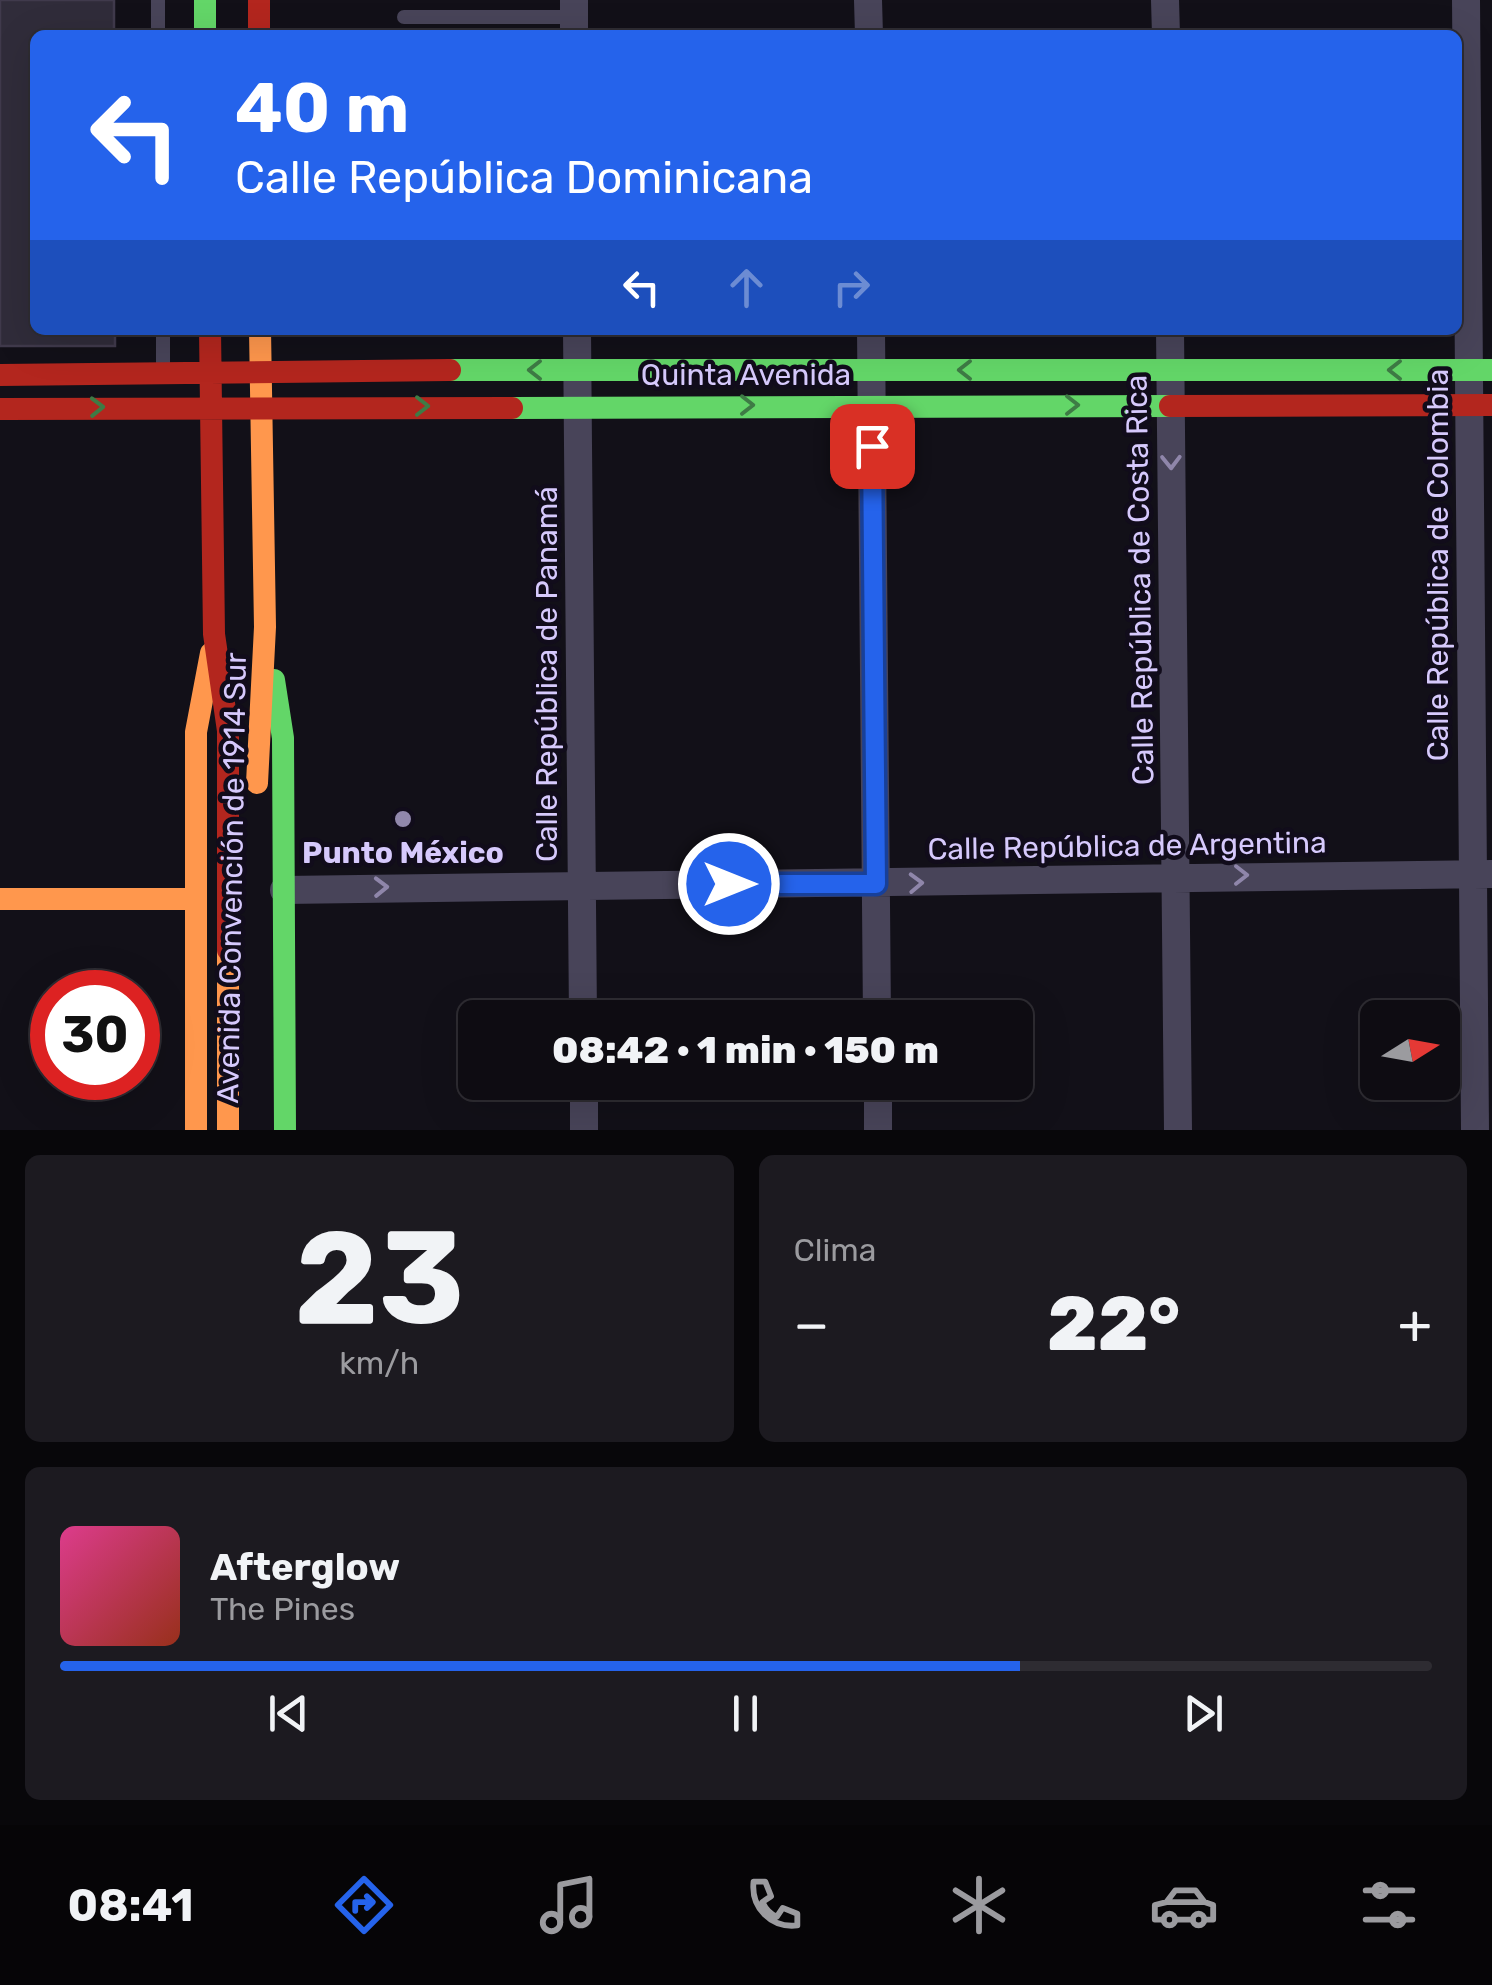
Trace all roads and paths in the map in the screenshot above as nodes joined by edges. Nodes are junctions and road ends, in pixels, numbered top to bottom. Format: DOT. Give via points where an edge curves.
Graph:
graph roads {
  1 [pos="158,0"];
  2 [pos="205,0"];
  3 [pos="259,0"];
  4 [pos="868,0"];
  5 [pos="1166,0"];
  6 [pos="1466,0"];
  7 [pos="404,16"];
  8 [pos="574,18"];
  9 [pos="158,30"];
  10 [pos="205,30"];
  11 [pos="259,30"];
  12 [pos="868,30"];
  13 [pos="1166,30"];
  14 [pos="162,335"];
  15 [pos="210,335"];
  16 [pos="260,335"];
  17 [pos="577,335"];
  18 [pos="871,335"];
  19 [pos="1170,335"];
  20 [pos="260,370"];
  21 [pos="578,370"];
  22 [pos="872,370"];
  23 [pos="1170,370"];
  24 [pos="1480,370"];
  25 [pos="163,372"];
  26 [pos="210,372"];
  27 [pos="0,375"];
  28 [pos="1171,405"];
  29 [pos="1481,405"];
  30 [pos="210,406"];
  31 [pos="262,406"];
  32 [pos="578,406"];
  33 [pos="872,406"];
  34 [pos="0,409"];
  35 [pos="266,627"];
  36 [pos="214,634"];
  37 [pos="258,807"];
  38 [pos="1482,874"];
  39 [pos="1176,876"];
  40 [pos="582,883"];
  41 [pos="876,884"];
  42 [pos="284,890"];
  43 [pos="194,898"];
  44 [pos="0,899"];
  45 [pos="583,1000"];
  46 [pos="877,1000"];
  47 [pos="584,1100"];
  48 [pos="878,1100"];
  49 [pos="196,1130"];
  50 [pos="228,1130"];
  51 [pos="285,1130"];
  52 [pos="584,1130"];
  53 [pos="878,1130"];
  54 [pos="1178,1130"];
  55 [pos="1475,1130"];
  1 -- 9 [label="lane"];
  2 -- 10 [label="street"];
  3 -- 11 [label="street"];
  4 -- 12 [label="street"];
  5 -- 13 [label="street"];
  6 -- 24 [label="street, Calle República de Colombia"];
  7 -- 8 [label="lane"];
  14 -- 25 [label="lane"];
  15 -- 26 [label="street, Avenida Convención de 1914 Sur"];
  16 -- 20 [label="street, Avenida Convención de 1914 Sur"];
  17 -- 21 [label="street, Calle República de Panamá"];
  18 -- 22 [label="street"];
  19 -- 23 [label="street, Calle República de Costa Rica"];
  21 -- 20 [label="street, Quinta Avenida, one-way"];
  20 -- 26 [label="street, Quinta Avenida"];
  20 -- 31 [label="street, Avenida Convención de 1914 Sur"];
  21 -- 22 [label="street, Quinta Avenida"];
  21 -- 32 [label="street, Calle República de Panamá"];
  23 -- 22 [label="street, Quinta Avenida, one-way"];
  22 -- 33 [label="street"];
  24 -- 23 [label="street, Quinta Avenida, one-way"];
  23 -- 28 [label="street, Calle República de Costa Rica"];
  24 -- 29 [label="street, Calle República de Colombia"];
  25 -- 26 [label="street, Quinta Avenida"];
  25 -- 27 [label="street, Quinta Avenida"];
  26 -- 30 [label="street, Avenida Convención de 1914 Sur"];
  28 -- 29 [label="street, Quinta Avenida"];
  33 -- 28 [label="street, Quinta Avenida, one-way"];
  28 -- 39 [label="street, Calle República de Costa Rica, one-way"];
  29 -- 38 [label="street, Calle República de Colombia"];
  30 -- 31 [label="street, Quinta Avenida"];
  34 -- 30 [label="street, Quinta Avenida, one-way"];
  30 -- 36 [label="street, Avenida Convención de 1914 Sur"];
  31 -- 32 [label="street, Quinta Avenida, one-way"];
  31 -- 35 [label="street, Avenida Convención de 1914 Sur"];
  32 -- 33 [label="street, Quinta Avenida, one-way"];
  32 -- 40 [label="street, Calle República de Panamá"];
  33 -- 41 [label="street"];
  35 -- 37 [label="street, Avenida Convención de 1914 Sur"];
  35 -- 42 [label="street, Avenida Convención de 1914 Sur" via="282,738"];
  36 -- 43 [label="street, Avenida Convención de 1914 Sur" via="196,732"];
  36 -- 50 [label="street, Avenida Convención de 1914 Sur" via="228,730"];
  39 -- 38 [label="street, Calle República de Argentina, one-way"];
  38 -- 55 [label="street, Calle República de Colombia"];
  41 -- 39 [label="street, Calle República de Argentina, one-way"];
  39 -- 54 [label="street, Calle República de Costa Rica"];
  40 -- 41 [label="street, Calle República de Argentina"];
  42 -- 40 [label="street, Calle República de Argentina, one-way"];
  40 -- 45 [label="street, Calle República de Panamá"];
  41 -- 46 [label="street"];
  42 -- 51 [label="street, Avenida Convención de 1914 Sur"];
  43 -- 44 [label="street"];
  43 -- 49 [label="street, Avenida Convención de 1914 Sur"];
  47 -- 52 [label="street"];
  48 -- 53 [label="street"];
}
